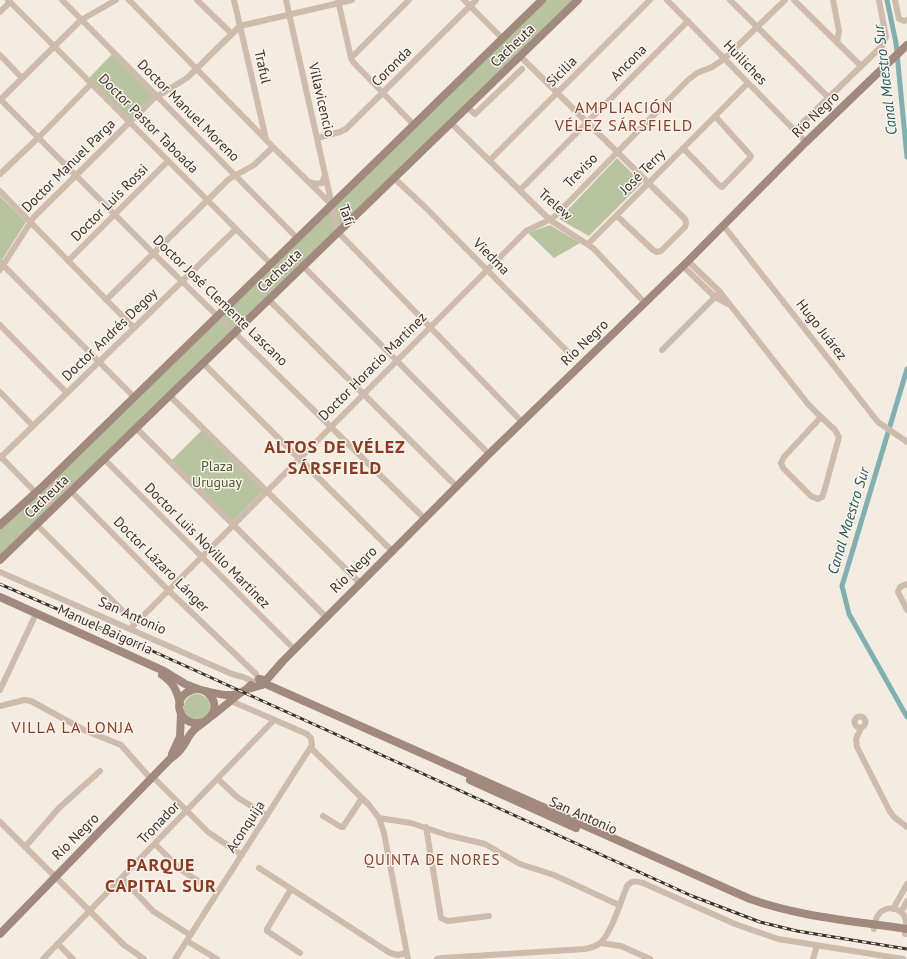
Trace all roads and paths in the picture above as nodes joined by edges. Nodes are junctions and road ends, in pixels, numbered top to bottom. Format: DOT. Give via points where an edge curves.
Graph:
graph roads {
  1 [pos="62,0"];
  2 [pos="116,0"];
  3 [pos="129,0"];
  4 [pos="197,0"];
  5 [pos="234,0"];
  6 [pos="286,0"];
  7 [pos="352,0"];
  8 [pos="408,0"];
  9 [pos="464,0"];
  10 [pos="476,0"];
  11 [pos="542,0"];
  12 [pos="578,0"];
  13 [pos="650,0"];
  14 [pos="667,0"];
  15 [pos="730,0"];
  16 [pos="785,0"];
  17 [pos="794,0"];
  18 [pos="833,0"];
  19 [pos="879,0"];
  20 [pos="895,0"];
  21 [pos="9,1"];
  22 [pos="338,2"];
  23 [pos="470,6"];
  24 [pos="0,12"];
  25 [pos="290,15"];
  26 [pos="81,20"];
  27 [pos="906,20"];
  28 [pos="688,21"];
  29 [pos="240,26"];
  30 [pos="758,27"];
  31 [pos="232,34"];
  32 [pos="503,39"];
  33 [pos="837,43"];
  34 [pos="54,46"];
  35 [pos="905,47"];
  36 [pos="0,55"];
  37 [pos="520,56"];
  38 [pos="351,58"];
  39 [pos="724,59"];
  40 [pos="861,66"];
  41 [pos="197,69"];
  42 [pos="522,69"];
  43 [pos="22,78"];
  44 [pos="748,83"];
  45 [pos="91,84"];
  46 [pos="382,93"];
  47 [pos="558,93"];
  48 [pos="157,96"];
  49 [pos="829,98"];
  50 [pos="0,100"];
  51 [pos="468,107"];
  52 [pos="714,116"];
  53 [pos="130,122"];
  54 [pos="587,122"];
  55 [pos="451,123"];
  56 [pos="414,125"];
  57 [pos="795,130"];
  58 [pos="38,138"];
  59 [pos="318,138"];
  60 [pos="267,140"];
  61 [pos="806,142"];
  62 [pos="273,147"];
  63 [pos="683,148"];
  64 [pos="617,151"];
  65 [pos="490,160"];
  66 [pos="168,161"];
  67 [pos="0,174"];
  68 [pos="235,175"];
  69 [pos="325,175"];
  70 [pos="76,176"];
  71 [pos="395,179"];
  72 [pos="309,182"];
  73 [pos="648,183"];
  74 [pos="520,190"];
  75 [pos="0,191"];
  76 [pos="207,200"];
  77 [pos="332,205"];
  78 [pos="115,215"];
  79 [pos="617,216"];
  80 [pos="550,220"];
  81 [pos="30,222"];
  82 [pos="723,225"];
  83 [pos="236,229"];
  84 [pos="338,232"];
  85 [pos="298,238"];
  86 [pos="588,244"];
  87 [pos="154,253"];
  88 [pos="498,258"];
  89 [pos="68,261"];
  90 [pos="685,263"];
  91 [pos="271,264"];
  92 [pos="1,266"];
  93 [pos="303,266"];
  94 [pos="486,270"];
  95 [pos="182,281"];
  96 [pos="720,292"];
  97 [pos="715,297"];
  98 [pos="106,300"];
  99 [pos="269,300"];
  100 [pos="645,303"];
  101 [pos="730,305"];
  102 [pos="218,316"];
  103 [pos="0,325"];
  104 [pos="430,327"];
  105 [pos="134,328"];
  106 [pos="235,333"];
  107 [pos="662,350"];
  108 [pos="570,354"];
  109 [pos="397,360"];
  110 [pos="99,362"];
  111 [pos="203,364"];
  112 [pos="0,392"];
  113 [pos="67,393"];
  114 [pos="363,394"];
  115 [pos="170,396"];
  116 [pos="134,397"];
  117 [pos="820,417"];
  118 [pos="522,422"];
  119 [pos="33,426"];
  120 [pos="331,426"];
  121 [pos="136,428"];
  122 [pos="907,442"];
  123 [pos="489,454"];
  124 [pos="0,457"];
  125 [pos="299,458"];
  126 [pos="104,459"];
  127 [pos="457,486"];
  128 [pos="39,490"];
  129 [pos="71,491"];
  130 [pos="267,491"];
  131 [pos="59,503"];
  132 [pos="424,519"];
  133 [pos="0,525"];
  134 [pos="37,525"];
  135 [pos="233,525"];
  136 [pos="392,551"];
  137 [pos="200,557"];
  138 [pos="0,560"];
  139 [pos="0,572"];
  140 [pos="360,583"];
  141 [pos="907,584"];
  142 [pos="168,590"];
  143 [pos="0,597"];
  144 [pos="0,602"];
  145 [pos="907,610"];
  146 [pos="326,617"];
  147 [pos="34,618"];
  148 [pos="135,623"];
  149 [pos="130,629"];
  150 [pos="294,649"];
  151 [pos="259,682"];
  152 [pos="0,690"];
  153 [pos="201,690"];
  154 [pos="240,693"];
  155 [pos="231,701"];
  156 [pos="180,704"];
  157 [pos="0,706"];
  158 [pos="181,712"];
  159 [pos="211,716"];
  160 [pos="274,720"];
  161 [pos="204,722"];
  162 [pos="861,728"];
  163 [pos="311,748"];
  164 [pos="170,759"];
  165 [pos="100,771"];
  166 [pos="152,778"];
  167 [pos="218,779"];
  168 [pos="362,798"];
  169 [pos="186,811"];
  170 [pos="267,816"];
  171 [pos="322,816"];
  172 [pos="379,818"];
  173 [pos="0,822"];
  174 [pos="426,827"];
  175 [pos="907,827"];
  176 [pos="155,844"];
  177 [pos="25,847"];
  178 [pos="242,855"];
  179 [pos="259,868"];
  180 [pos="55,877"];
  181 [pos="122,878"];
  182 [pos="907,884"];
  183 [pos="291,889"];
  184 [pos="217,893"];
  185 [pos="907,901"];
  186 [pos="619,905"];
  187 [pos="893,909"];
  188 [pos="89,911"];
  189 [pos="901,912"];
  190 [pos="489,916"];
  191 [pos="875,927"];
  192 [pos="906,931"];
  193 [pos="0,934"];
  194 [pos="189,938"];
  195 [pos="600,943"];
  196 [pos="58,944"];
  197 [pos="817,946"];
  198 [pos="300,953"];
  199 [pos="407,956"];
  200 [pos="885,958"];
  201 [pos="43,959"];
  202 [pos="73,959"];
  203 [pos="144,959"];
  204 [pos="175,959"];
  205 [pos="217,959"];
  206 [pos="437,959"];
  207 [pos="650,959"];
  208 [pos="813,959"];
  209 [pos="903,959"];
  1 -- 26 [label="street, Doctor Manuel Moreno"];
  2 -- 26 [label="street"];
  3 -- 41 [label="street, Tafí"];
  4 -- 31 [label="street"];
  5 -- 29 [label="street, Traful"];
  6 -- 25 [label="street, Villavicencio"];
  7 -- 22 [label="street"];
  8 -- 38 [label="street"];
  9 -- 23 [label="street"];
  10 -- 23 [label="street, Coronda"];
  11 -- 32 [label="street, Cacheuta"];
  12 -- 37 [label="street, Cacheuta"];
  13 -- 47 [label="street, Sicilia"];
  14 -- 28 [label="street, Huiliches"];
  15 -- 30 [label="street"];
  16 -- 30 [label="street, Treviso"];
  17 -- 33 [label="street"];
  18 -- 33 [label="street" via="839,31"];
  19 -- 40 [label="street, Río Negro" via="886,41"];
  20 -- 27 [label="street" via="898,16 901,21"];
  21 -- 24 [label="street"];
  21 -- 34 [label="street, Doctor Pastor Taboada"];
  22 -- 25 [label="street"];
  22 -- 38 [label="street"];
  23 -- 32 [label="street"];
  23 -- 46 [label="street, Coronda"];
  25 -- 29 [label="street"];
  25 -- 59 [label="street, Villavicencio"];
  26 -- 34 [label="street"];
  26 -- 48 [label="street, Doctor Manuel Moreno"];
  28 -- 39 [label="street, Huiliches"];
  28 -- 54 [label="street, Ancona"];
  29 -- 31 [label="street, Doctor Manuel Parga"];
  29 -- 60 [label="street, Traful"];
  30 -- 39 [label="street, Treviso"];
  30 -- 49 [label="street"];
  31 -- 41 [label="street, Doctor Manuel Parga"];
  32 -- 56 [label="street, Cacheuta"];
  33 -- 40 [label="street"];
  34 -- 43 [label="street"];
  34 -- 45 [label="street, Doctor Pastor Taboada"];
  35 -- 61 [label="street, Río Negro"];
  36 -- 43 [label="street"];
  37 -- 47 [label="street"];
  37 -- 51 [label="street, Cacheuta"];
  38 -- 46 [label="street"];
  39 -- 44 [label="street, Huiliches"];
  39 -- 64 [label="street, Treviso" via="688,80"];
  40 -- 49 [label="street, Río Negro"];
  41 -- 48 [label="street, Doctor Manuel Parga" via="180,83"];
  41 -- 60 [label="street, Tafí"];
  42 -- 51 [label="street" via="475,114"];
  43 -- 50 [label="street"];
  44 -- 52 [label="street, José Terry"];
  44 -- 57 [label="street, Huiliches"];
  45 -- 53 [label="street, Doctor Pastor Taboada"];
  45 -- 58 [label="street"];
  46 -- 56 [label="street"];
  46 -- 59 [label="street, Coronda" via="343,131"];
  47 -- 54 [label="street"];
  47 -- 65 [label="street, Sicilia"];
  48 -- 53 [label="street, Doctor Manuel Parga"];
  48 -- 68 [label="street, Doctor Manuel Moreno"];
  49 -- 57 [label="street, Río Negro"];
  50 -- 58 [label="street, Doctor José Clemente Lascano"];
  51 -- 55 [label="street, Cacheuta"];
  52 -- 63 [label="street, José Terry"];
  52 -- 63 [label="street" via="751,156 745,164 722,186"];
  53 -- 66 [label="street, Doctor Pastor Taboada"];
  53 -- 70 [label="street, Doctor Manuel Parga"];
  54 -- 64 [label="street"];
  54 -- 74 [label="street, Ancona"];
  55 -- 65 [label="street, Trelew"];
  55 -- 71 [label="street, Cacheuta"];
  56 -- 77 [label="street, Cacheuta"];
  57 -- 61 [label="street, Huiliches"];
  58 -- 67 [label="street"];
  58 -- 70 [label="street, Doctor José Clemente Lascano"];
  59 -- 69 [label="street, Villavicencio"];
  60 -- 62 [label="street, Tafí"];
  61 -- 82 [label="street, Río Negro"];
  62 -- 68 [label="street" via="254,165"];
  62 -- 72 [label="street, Tafí"];
  63 -- 73 [label="street, José Terry"];
  64 -- 73 [label="street"];
  64 -- 80 [label="street, Treviso"];
  65 -- 74 [label="street, Trelew"];
  66 -- 76 [label="street, Doctor Pastor Taboada"];
  66 -- 78 [label="street, Doctor Luis Rossi"];
  68 -- 76 [label="street"];
  68 -- 85 [label="street, Doctor Manuel Moreno"];
  69 -- 72 [label="street" via="322,183"];
  69 -- 77 [label="street, Villavicencio"];
  70 -- 78 [label="street, Doctor José Clemente Lascano"];
  70 -- 81 [label="street, Doctor Manuel Parga"];
  71 -- 84 [label="street, Cacheuta"];
  71 -- 94 [label="street, Viedma"];
  72 -- 77 [label="street, Tafí"];
  73 -- 79 [label="street, José Terry"];
  73 -- 79 [label="street" via="685,219 685,227 657,252"];
  74 -- 80 [label="street, Trelew"];
  75 -- 81 [label="street"];
  76 -- 83 [label="street, Doctor Pastor Taboada"];
  76 -- 87 [label="street"];
  77 -- 84 [label="street, Tafí"];
  77 -- 85 [label="street, Cacheuta"];
  78 -- 87 [label="street, Doctor José Clemente Lascano"];
  78 -- 89 [label="street, Doctor Luis Rossi"];
  79 -- 86 [label="street, José Terry"];
  80 -- 86 [label="street, Trelew"];
  80 -- 88 [label="street, Treviso" via="526,231"];
  81 -- 89 [label="street"];
  81 -- 92 [label="street, Doctor Manuel Parga"];
  82 -- 90 [label="street, Río Negro"];
  82 -- 122 [label="street, Hugo Juárez" via="878,422"];
  83 -- 91 [label="street, Doctor Pastor Taboada"];
  83 -- 95 [label="street, Doctor Andrés Degoy"];
  84 -- 93 [label="street, Cacheuta"];
  84 -- 104 [label="street, Tafí"];
  85 -- 91 [label="street, Cacheuta"];
  86 -- 100 [label="street, Trelew"];
  87 -- 95 [label="street, Doctor José Clemente Lascano"];
  87 -- 98 [label="street"];
  88 -- 94 [label="street, Doctor Horacio Martinez"];
  89 -- 98 [label="street"];
  90 -- 96 [label="street"];
  90 -- 97 [label="street"];
  90 -- 100 [label="street, Río Negro"];
  91 -- 102 [label="street, Cacheuta"];
  92 -- 110 [label="street"];
  93 -- 99 [label="street, Cacheuta"];
  93 -- 109 [label="street"];
  94 -- 104 [label="street, Doctor Horacio Martinez"];
  94 -- 108 [label="street, Viedma"];
  95 -- 102 [label="street, Doctor José Clemente Lascano"];
  95 -- 105 [label="street, Doctor Andrés Degoy"];
  96 -- 97 [label="street"];
  96 -- 101 [label="street"];
  97 -- 101 [label="street"];
  97 -- 107 [label="street"];
  98 -- 105 [label="street"];
  99 -- 106 [label="street, Cacheuta"];
  99 -- 114 [label="street"];
  100 -- 118 [label="street, Río Negro"];
  101 -- 117 [label="street"];
  102 -- 106 [label="street, Doctor José Clemente Lascano"];
  102 -- 116 [label="street, Cacheuta"];
  103 -- 113 [label="street"];
  104 -- 109 [label="street, Doctor Horacio Martinez"];
  104 -- 118 [label="street, Tafí"];
  105 -- 110 [label="street, Doctor Andrés Degoy"];
  106 -- 111 [label="street, Cacheuta"];
  106 -- 120 [label="street, Doctor José Clemente Lascano"];
  109 -- 114 [label="street, Doctor Horacio Martinez"];
  109 -- 123 [label="street"];
  110 -- 113 [label="street, Doctor Andrés Degoy"];
  110 -- 116 [label="street"];
  111 -- 115 [label="street, Cacheuta"];
  111 -- 125 [label="street"];
  112 -- 119 [label="street"];
  113 -- 119 [label="street, Doctor Andrés Degoy"];
  114 -- 120 [label="street, Doctor Horacio Martinez"];
  114 -- 127 [label="street"];
  115 -- 121 [label="street, Cacheuta"];
  115 -- 130 [label="street"];
  116 -- 128 [label="street, Cacheuta"];
  117 -- 117 [label="street" via="781,463 811,496 818,499 824,492 839,438 835,430"];
  118 -- 123 [label="street, Río Negro"];
  119 -- 124 [label="street, Doctor Andrés Degoy"];
  120 -- 125 [label="street, Doctor Horacio Martinez"];
  120 -- 132 [label="street, Doctor José Clemente Lascano"];
  121 -- 126 [label="street, Cacheuta"];
  121 -- 135 [label="street"];
  123 -- 127 [label="street, Río Negro"];
  124 -- 128 [label="street"];
  125 -- 130 [label="street, Doctor Horacio Martinez"];
  125 -- 136 [label="street"];
  126 -- 129 [label="street, Cacheuta"];
  126 -- 137 [label="street, Doctor Luis Novillo Martínez"];
  127 -- 132 [label="street, Río Negro"];
  128 -- 129 [label="street, Doctor Lázaro Lánger" via="57,482"];
  128 -- 131 [label="street" via="46,502"];
  128 -- 133 [label="street, Cacheuta"];
  129 -- 131 [label="street, Cacheuta"];
  129 -- 142 [label="street, Doctor Lázaro Lánger"];
  130 -- 135 [label="street, Doctor Horacio Martinez"];
  130 -- 140 [label="street"];
  131 -- 134 [label="street, Cacheuta"];
  132 -- 136 [label="street, Río Negro"];
  134 -- 138 [label="street, Cacheuta"];
  134 -- 148 [label="street"];
  135 -- 137 [label="street, Doctor Horacio Martinez"];
  135 -- 146 [label="street"];
  136 -- 140 [label="street, Río Negro"];
  137 -- 142 [label="street, Doctor Horacio Martinez"];
  137 -- 150 [label="street, Doctor Luis Novillo Martínez"];
  139 -- 149 [label="street, San Antonio"];
  140 -- 146 [label="street, Río Negro"];
  141 -- 145 [label="street" via="900,587 898,592"];
  142 -- 148 [label="street, Doctor Horacio Martinez"];
  142 -- 151 [label="street, Doctor Lázaro Lánger" via="256,674"];
  143 -- 153 [label="street, Manuel Baigorria"];
  144 -- 147 [label="street, Manuel Baigorria"];
  146 -- 150 [label="street, Río Negro"];
  147 -- 152 [label="street"];
  147 -- 156 [label="street, Manuel Baigorria" via="162,675 175,688"];
  148 -- 149 [label="street, Doctor Horacio Martinez"];
  149 -- 151 [label="street, San Antonio" via="232,674"];
  150 -- 151 [label="street, Río Negro"];
  151 -- 154 [label="street, Río Negro"];
  151 -- 191 [label="street, San Antonio" via="517,802 742,901 783,914"];
  153 -- 154 [label="street, Río Negro" via="230,696"];
  153 -- 156 [label="street" via="188,692"];
  153 -- 159 [label="street" via="214,702"];
  154 -- 155 [label="street, Río Negro"];
  155 -- 159 [label="street, Río Negro"];
  155 -- 160 [label="street"];
  156 -- 158 [label="street"];
  157 -- 166 [label="street" via="24,700 31,701 84,730 121,745"];
  158 -- 161 [label="street" via="184,719 190,723"];
  158 -- 164 [label="street, Río Negro" via="180,737"];
  159 -- 161 [label="street"];
  160 -- 163 [label="street" via="310,736"];
  160 -- 167 [label="street, Tronador"];
  161 -- 164 [label="street, Río Negro"];
  162 -- 175 [label="street" via="856,739 857,747 889,810"];
  163 -- 168 [label="street"];
  163 -- 170 [label="street, Aconquija"];
  164 -- 166 [label="street, Río Negro"];
  165 -- 177 [label="street" via="60,808"];
  166 -- 169 [label="street"];
  166 -- 180 [label="street, Río Negro"];
  167 -- 169 [label="street, Tronador"];
  167 -- 170 [label="street" via="237,797"];
  168 -- 171 [label="street" via="343,827"];
  168 -- 172 [label="street"];
  169 -- 176 [label="street, Tronador"];
  169 -- 178 [label="street" via="215,838"];
  170 -- 178 [label="street, Aconquija"];
  172 -- 174 [label="street"];
  172 -- 199 [label="street"];
  173 -- 177 [label="street"];
  174 -- 186 [label="street" via="485,844 520,864 554,875"];
  174 -- 190 [label="street" via="441,918 448,921"];
  176 -- 181 [label="street, Tronador"];
  176 -- 184 [label="street" via="181,870"];
  177 -- 180 [label="street"];
  178 -- 184 [label="street, Aconquija"];
  179 -- 183 [label="street"];
  180 -- 188 [label="street"];
  180 -- 193 [label="street, Río Negro"];
  181 -- 188 [label="street, Tronador"];
  181 -- 194 [label="street" via="153,911"];
  182 -- 187 [label="street"];
  183 -- 198 [label="street" via="267,931"];
  183 -- 199 [label="street" via="390,953"];
  184 -- 194 [label="street, Aconquija"];
  185 -- 189 [label="street"];
  186 -- 195 [label="street" via="608,933"];
  186 -- 197 [label="street" via="630,883 639,881 735,924 787,941"];
  187 -- 189 [label="street"];
  187 -- 191 [label="street" via="880,912"];
  188 -- 196 [label="street, Tronador"];
  188 -- 203 [label="street" via="124,945"];
  189 -- 192 [label="street" via="906,920"];
  191 -- 192 [label="street, San Antonio"];
  194 -- 204 [label="street, Aconquija"];
  194 -- 205 [label="street"];
  195 -- 206 [label="street" via="585,949"];
  195 -- 207 [label="street" via="621,946"];
  196 -- 201 [label="street, Tronador"];
  196 -- 202 [label="street"];
  197 -- 200 [label="street"];
  197 -- 208 [label="street"];
  200 -- 209 [label="street"];
}
